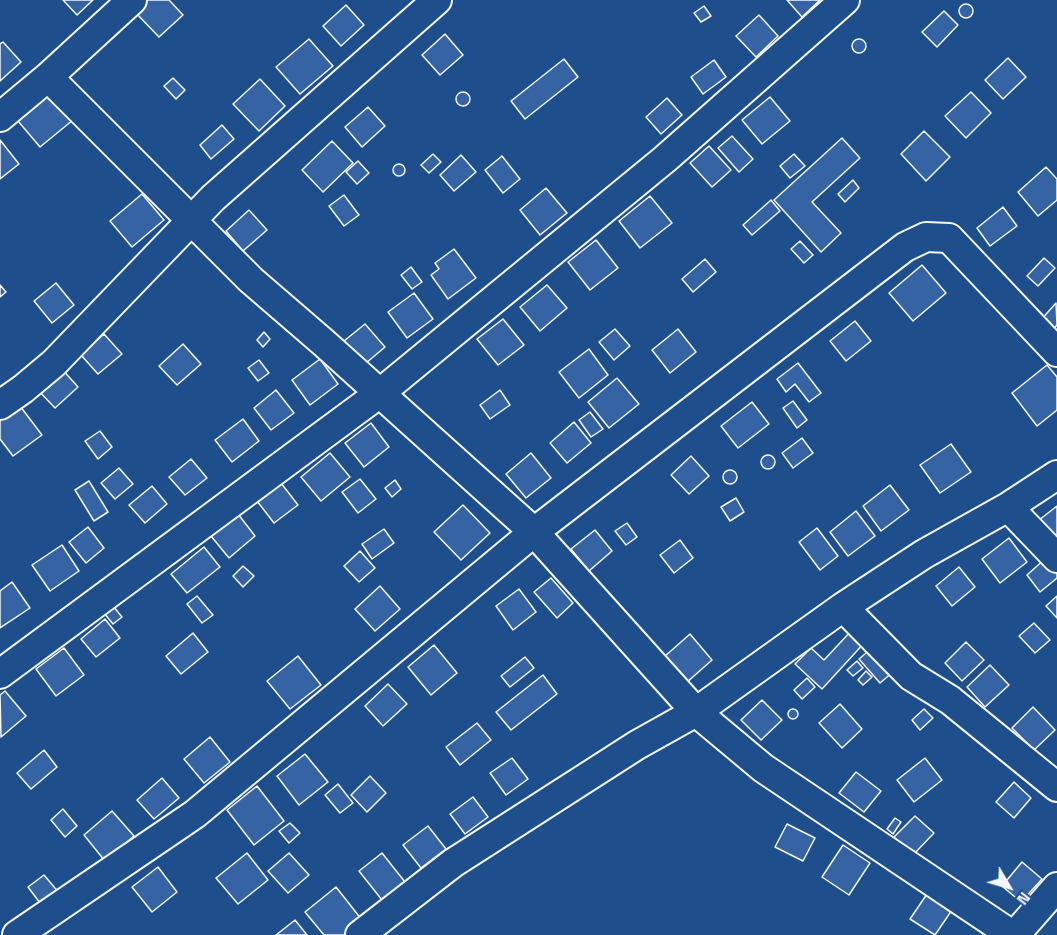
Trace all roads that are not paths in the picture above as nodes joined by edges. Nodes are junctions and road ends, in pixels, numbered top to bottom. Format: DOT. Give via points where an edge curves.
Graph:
graph roads {
  1 [pos="132,0"];
  2 [pos="437,0"];
  3 [pos="845,0"];
  4 [pos="48,77"];
  5 [pos="0,117"];
  6 [pos="192,220"];
  7 [pos="1057,352"];
  8 [pos="380,393"];
  9 [pos="0,405"];
  10 [pos="1057,476"];
  11 [pos="1008,507"];
  12 [pos="534,532"];
  13 [pos="1057,558"];
  14 [pos="843,607"];
  15 [pos="0,674"];
  16 [pos="696,712"];
  17 [pos="1057,787"];
  18 [pos="1057,887"];
  19 [pos="17,935"];
  20 [pos="360,935"];
  21 [pos="1013,935"];
  1 -- 4 [label="street"];
  2 -- 6 [label="street"];
  3 -- 8 [label="street" via="665,159"];
  4 -- 5 [label="street"];
  4 -- 6 [label="street"];
  6 -- 8 [label="street" via="251,280"];
  6 -- 9 [label="street" via="54,363"];
  7 -- 12 [label="street" via="949,238 926,237 905,247"];
  8 -- 12 [label="street"];
  8 -- 15 [label="street"];
  10 -- 11 [label="street"];
  11 -- 13 [label="street"];
  11 -- 14 [label="street" via="924,554"];
  12 -- 16 [label="street"];
  12 -- 19 [label="street" via="195,814"];
  14 -- 16 [label="street"];
  14 -- 17 [label="street" via="911,676 950,700"];
  16 -- 20 [label="street" via="637,745 453,863"];
  16 -- 21 [label="street" via="763,768"];
  18 -- 21 [label="street"];
}
